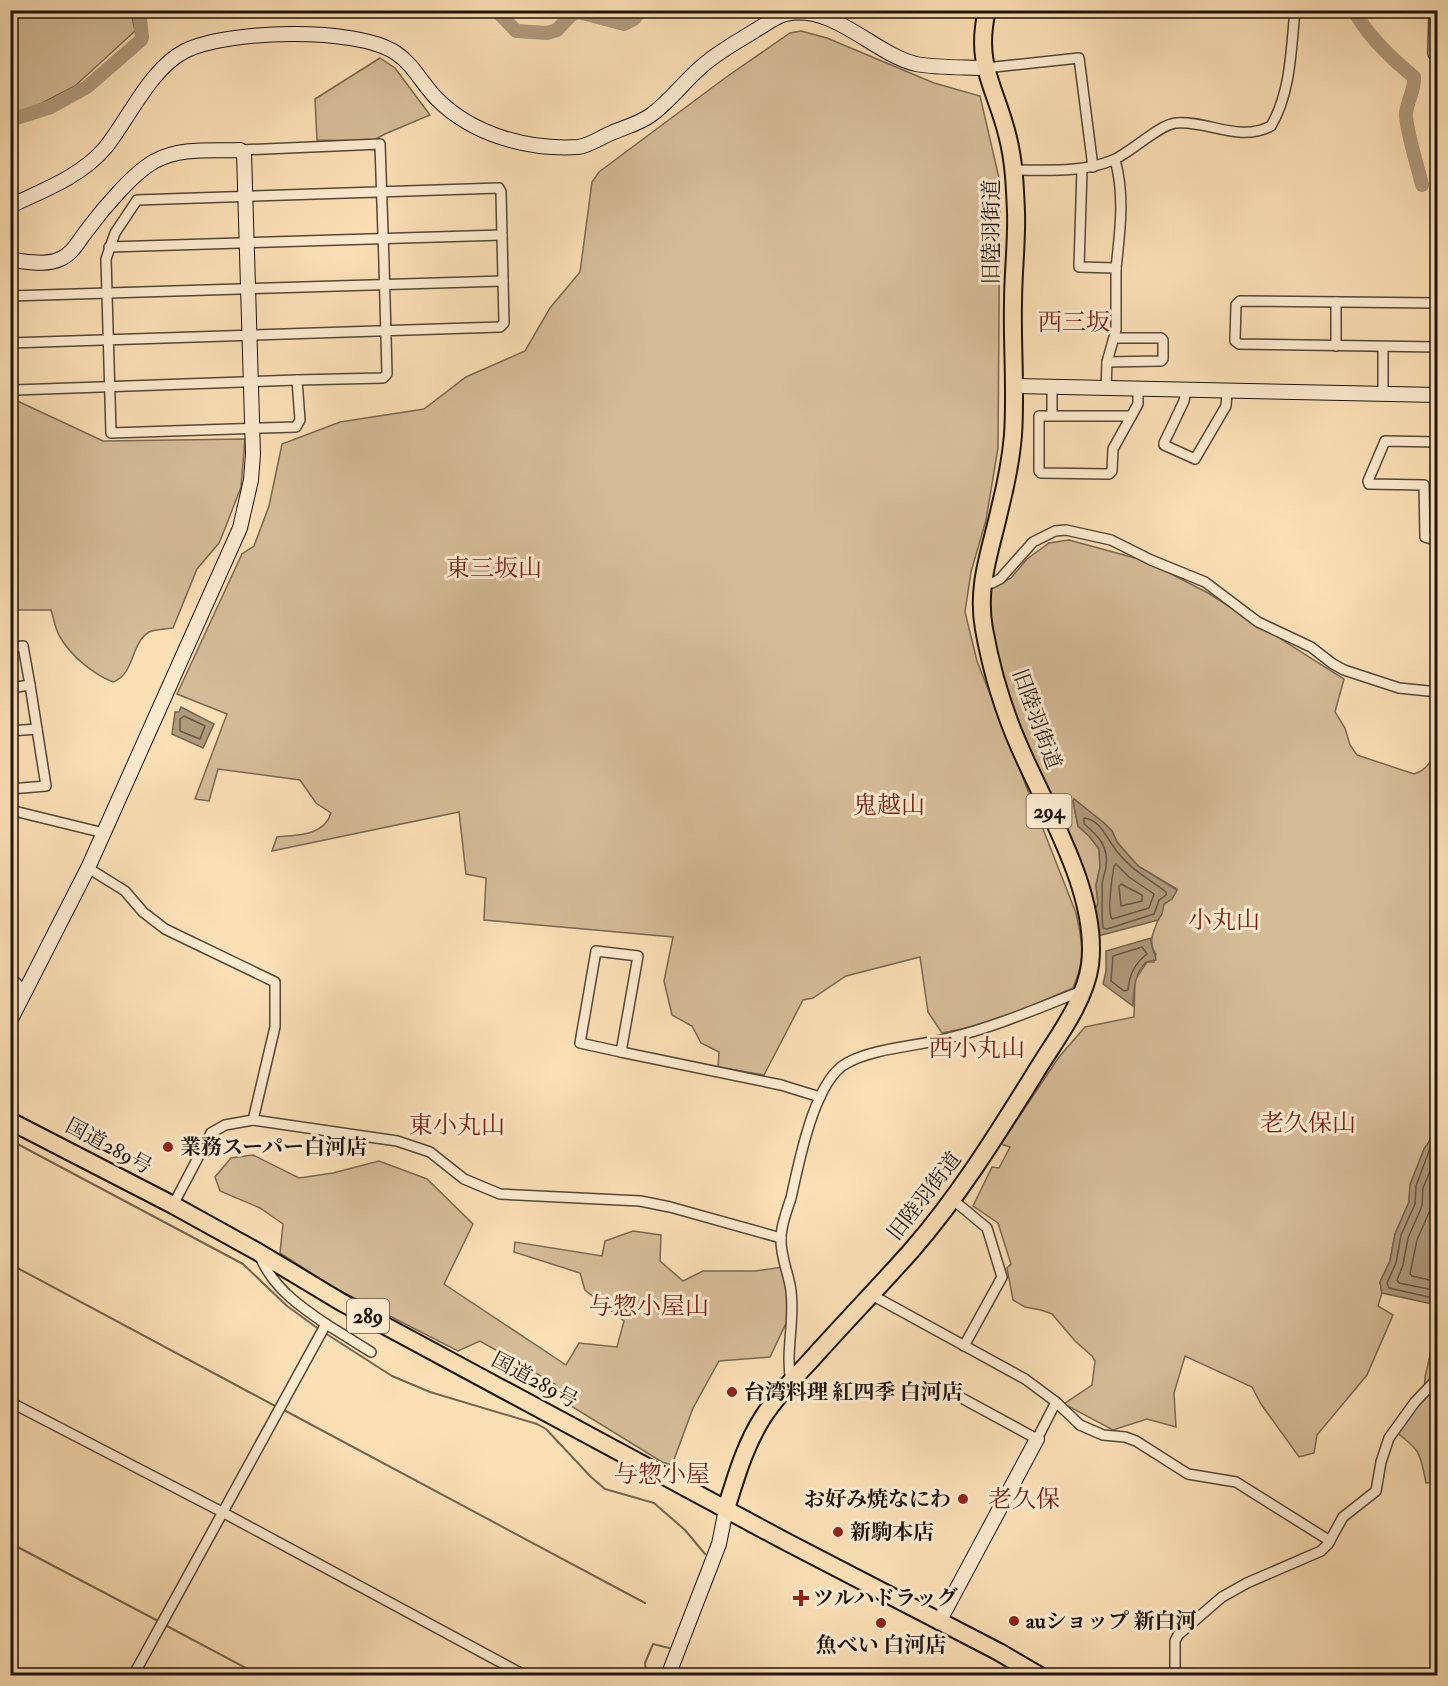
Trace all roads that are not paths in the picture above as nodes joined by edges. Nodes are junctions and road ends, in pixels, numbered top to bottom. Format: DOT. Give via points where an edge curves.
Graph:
graph roads {
  1 [pos="987,10"];
  2 [pos="1295,10"];
  3 [pos="1434,10"];
  4 [pos="1437,54"];
  5 [pos="984,68"];
  6 [pos="240,150"];
  7 [pos="1115,160"];
  8 [pos="1094,167"];
  9 [pos="1013,170"];
  10 [pos="1082,170"];
  11 [pos="382,191"];
  12 [pos="246,196"];
  13 [pos="10,206"];
  14 [pos="502,235"];
  15 [pos="383,239"];
  16 [pos="247,242"];
  17 [pos="109,247"];
  18 [pos="10,260"];
  19 [pos="1116,268"];
  20 [pos="503,281"];
  21 [pos="386,285"];
  22 [pos="249,289"];
  23 [pos="107,293"];
  24 [pos="10,296"];
  25 [pos="1336,302"];
  26 [pos="386,331"];
  27 [pos="250,335"];
  28 [pos="1115,338"];
  29 [pos="108,340"];
  30 [pos="10,342"];
  31 [pos="1336,346"];
  32 [pos="1383,347"];
  33 [pos="1437,347"];
  34 [pos="1107,362"];
  35 [pos="297,380"];
  36 [pos="251,381"];
  37 [pos="110,386"];
  38 [pos="1014,386"];
  39 [pos="1052,387"];
  40 [pos="10,388"];
  41 [pos="1106,388"];
  42 [pos="1138,389"];
  43 [pos="1186,390"];
  44 [pos="1227,392"];
  45 [pos="1383,394"];
  46 [pos="1437,395"];
  47 [pos="1052,415"];
  48 [pos="1131,417"];
  49 [pos="253,429"];
  50 [pos="1437,442"];
  51 [pos="1437,542"];
  52 [pos="982,584"];
  53 [pos="10,647"];
  54 [pos="30,685"];
  55 [pos="10,687"];
  56 [pos="1437,692"];
  57 [pos="37,729"];
  58 [pos="10,731"];
  59 [pos="10,789"];
  60 [pos="10,810"];
  61 [pos="104,833"];
  62 [pos="88,868"];
  63 [pos="10,975"];
  64 [pos="1082,991"];
  65 [pos="26,993"];
  66 [pos="10,1021"];
  67 [pos="621,1052"];
  68 [pos="820,1097"];
  69 [pos="10,1120"];
  70 [pos="253,1120"];
  71 [pos="952,1199"];
  72 [pos="173,1205"];
  73 [pos="781,1238"];
  74 [pos="258,1252"];
  75 [pos="870,1294"];
  76 [pos="326,1324"];
  77 [pos="964,1346"];
  78 [pos="371,1352"];
  79 [pos="1437,1371"];
  80 [pos="791,1382"];
  81 [pos="945,1389"];
  82 [pos="10,1402"];
  83 [pos="1056,1402"];
  84 [pos="1037,1438"];
  85 [pos="726,1509"];
  86 [pos="224,1513"];
  87 [pos="1330,1541"];
  88 [pos="939,1622"];
  89 [pos="133,1676"];
  90 [pos="526,1676"];
  91 [pos="668,1676"];
  92 [pos="1041,1676"];
  93 [pos="1176,1676"];
  1 -- 5 [label="highway, 旧陸羽街道 / 294" via="983,29"];
  2 -- 7 [label="street" via="1288,81 1271,126 1229,132 1171,123"];
  3 -- 4 [label="street" via="1433,54"];
  5 -- 8 [label="street" via="1079,58"];
  5 -- 9 [label="highway, 旧陸羽街道 / 294" via="1007,134"];
  5 -- 13 [label="street" via="916,64 812,13 786,14 701,66 650,116 582,147 527,143 469,125 436,99 411,65 378,44 322,35 208,42 182,52 160,70 105,149 74,176"];
  6 -- 11 [label="street" via="380,144"];
  6 -- 12 [label="street" via="244,153"];
  6 -- 18 [label="street" via="187,151 154,161 138,174 69,254 48,262"];
  7 -- 8 [label="street"];
  7 -- 19 [label="street" via="1122,218"];
  8 -- 10 [label="street"];
  9 -- 10 [label="street"];
  9 -- 38 [label="highway, 旧陸羽街道 / 294"];
  10 -- 19 [label="street" via="1079,267"];
  11 -- 12 [label="street"];
  11 -- 14 [label="street" via="499,188"];
  11 -- 15 [label="street"];
  12 -- 16 [label="street"];
  12 -- 17 [label="street" via="137,200"];
  14 -- 15 [label="street"];
  14 -- 20 [label="street"];
  15 -- 16 [label="street"];
  15 -- 21 [label="street"];
  16 -- 17 [label="street"];
  16 -- 22 [label="street"];
  17 -- 23 [label="street"];
  19 -- 28 [label="street"];
  20 -- 21 [label="street"];
  20 -- 26 [label="street" via="504,323 500,327"];
  21 -- 22 [label="street"];
  21 -- 26 [label="street"];
  22 -- 23 [label="street"];
  22 -- 27 [label="street"];
  23 -- 24 [label="street"];
  23 -- 29 [label="street"];
  25 -- 31 [label="street"];
  25 -- 31 [label="street" via="1240,302 1236,306 1235,341"];
  25 -- 33 [label="street" via="1436,303"];
  26 -- 27 [label="street"];
  26 -- 35 [label="street" via="387,374 382,378"];
  27 -- 29 [label="street"];
  27 -- 36 [label="street"];
  28 -- 34 [label="street"];
  28 -- 34 [label="street" via="1161,338 1163,359"];
  29 -- 30 [label="street"];
  29 -- 37 [label="street"];
  31 -- 32 [label="street"];
  32 -- 33 [label="street"];
  32 -- 45 [label="street"];
  34 -- 41 [label="street"];
  35 -- 36 [label="street"];
  35 -- 49 [label="street" via="300,420 296,427"];
  36 -- 37 [label="street"];
  36 -- 49 [label="street"];
  37 -- 40 [label="street"];
  37 -- 49 [label="street" via="111,433"];
  38 -- 39 [label="street"];
  38 -- 52 [label="highway, 旧陸羽街道 / 294" via="1013,436"];
  39 -- 41 [label="street"];
  39 -- 47 [label="street"];
  41 -- 42 [label="street"];
  42 -- 43 [label="street"];
  42 -- 48 [label="street" via="1138,404"];
  43 -- 44 [label="street"];
  43 -- 44 [label="street" via="1164,445 1195,459 1226,406"];
  44 -- 45 [label="street"];
  45 -- 46 [label="street"];
  47 -- 48 [label="street"];
  47 -- 48 [label="street" via="1039,416 1041,473 1109,474 1113,449"];
  49 -- 61 [label="street" via="251,480 234,543"];
  50 -- 51 [label="street" via="1385,441 1368,481 1424,485 1425,537"];
  52 -- 56 [label="street" via="1000,579 1033,542 1055,531 1111,540 1205,582 1258,622 1311,647 1344,670 1398,688"];
  52 -- 64 [label="highway, 旧陸羽街道 / 294" via="985,635 1008,718 1076,873 1084,904 1091,946"];
  53 -- 54 [label="street" via="23,646"];
  54 -- 55 [label="street"];
  54 -- 57 [label="street"];
  57 -- 58 [label="street"];
  57 -- 59 [label="street" via="46,786"];
  60 -- 61 [label="street"];
  61 -- 62 [label="street"];
  62 -- 65 [label="street"];
  62 -- 70 [label="street" via="125,891 143,912 165,928 274,982 275,1027"];
  63 -- 65 [label="street"];
  64 -- 68 [label="street" via="1008,1021 848,1062 834,1071"];
  64 -- 71 [label="highway, 旧陸羽街道 / 294" via="982,1158"];
  65 -- 66 [label="street"];
  67 -- 67 [label="street" via="580,1043 596,951 638,956"];
  67 -- 68 [label="street" via="781,1085"];
  68 -- 73 [label="street" via="805,1139"];
  69 -- 72 [label="highway, 国道289号 / 289"];
  70 -- 72 [label="street" via="225,1125 211,1133"];
  70 -- 73 [label="street" via="397,1141 430,1152 464,1179 500,1194 640,1201"];
  71 -- 75 [label="highway, 旧陸羽街道 / 294" via="912,1250"];
  71 -- 77 [label="street" via="987,1228 1002,1277"];
  72 -- 74 [label="highway, 国道289号 / 289"];
  73 -- 80 [label="street" via="793,1312 788,1367"];
  74 -- 76 [label="street" via="266,1271 296,1304"];
  74 -- 85 [label="highway, 国道289号 / 289" via="341,1302"];
  75 -- 77 [label="street"];
  75 -- 80 [label="highway, 旧陸羽街道 / 294"];
  76 -- 78 [label="street"];
  76 -- 86 [label="street"];
  77 -- 83 [label="street" via="1025,1379"];
  79 -- 87 [label="street" via="1435,1381 1414,1402 1389,1438 1376,1491 1344,1517"];
  80 -- 85 [label="highway, 旧陸羽街道 / 294" via="752,1436"];
  81 -- 84 [label="street"];
  82 -- 86 [label="street"];
  83 -- 84 [label="street"];
  83 -- 87 [label="street" via="1080,1425 1103,1436 1136,1441 1188,1474 1236,1482"];
  84 -- 88 [label="street"];
  85 -- 88 [label="highway, 国道289号 / 289"];
  85 -- 91 [label="street, 旧陸羽街道" via="719,1544"];
  86 -- 89 [label="street"];
  86 -- 90 [label="street"];
  87 -- 93 [label="street" via="1321,1551 1222,1597 1180,1633 1175,1641"];
  88 -- 92 [label="highway, 国道289号 / 289"];
}
